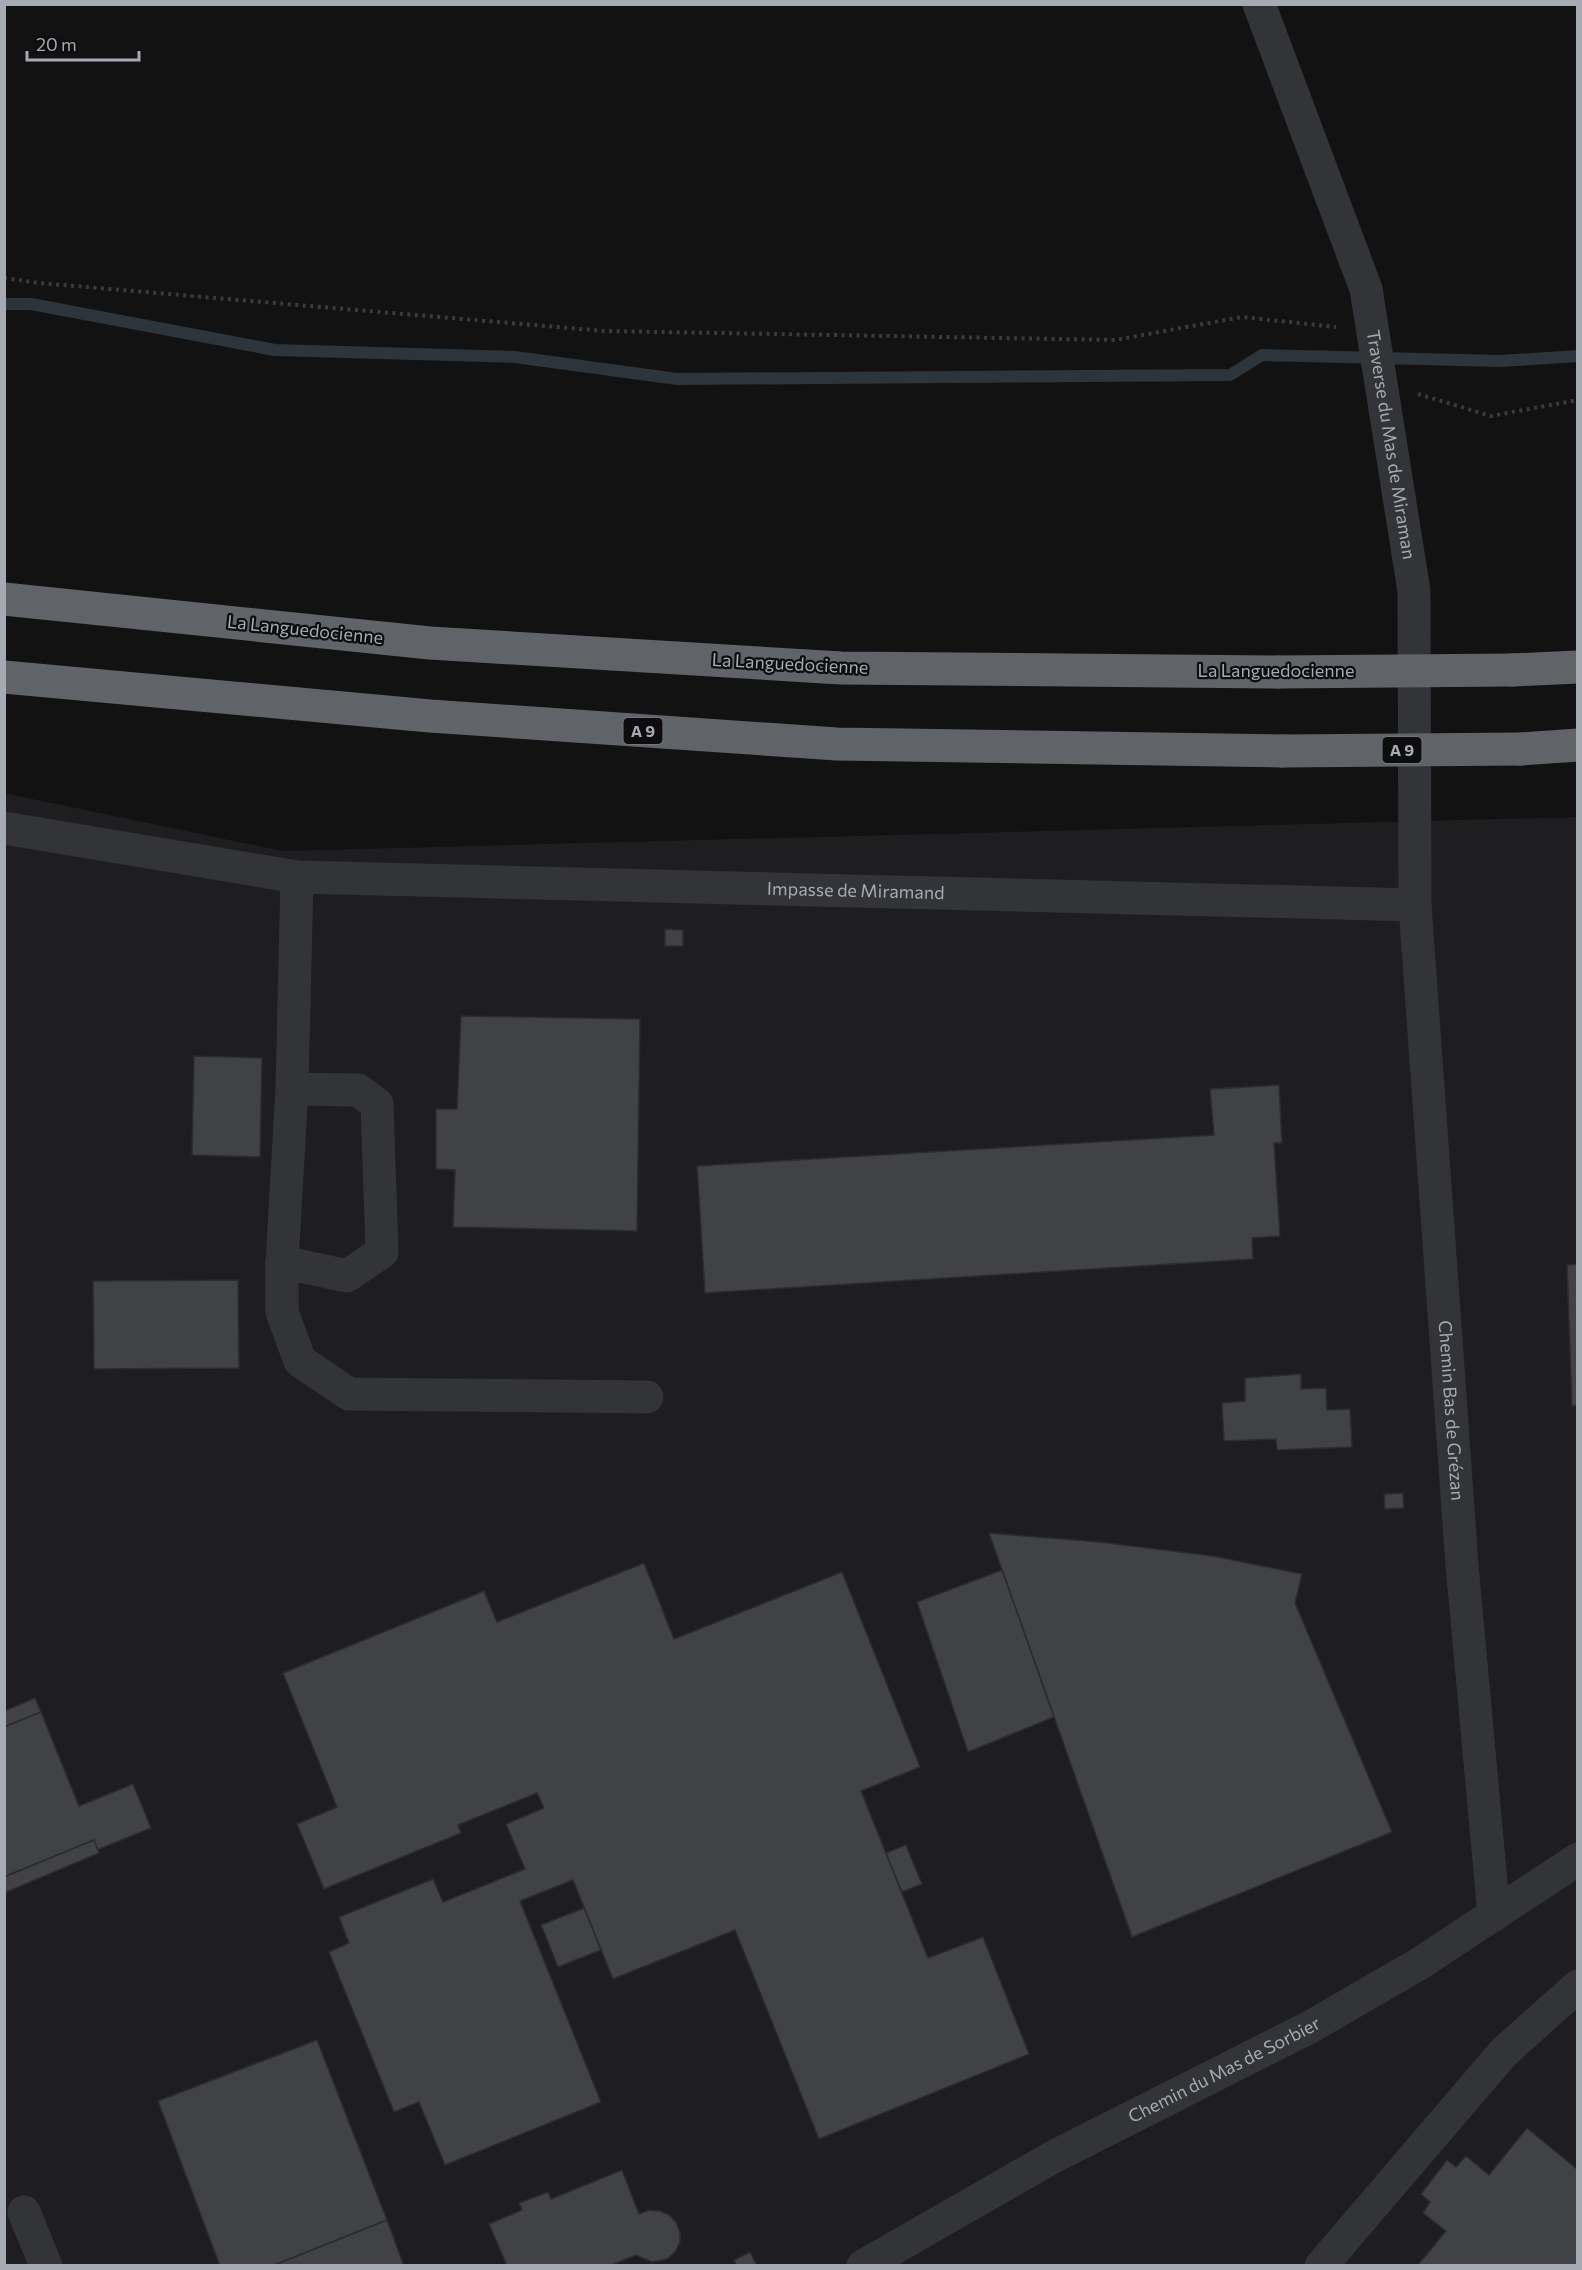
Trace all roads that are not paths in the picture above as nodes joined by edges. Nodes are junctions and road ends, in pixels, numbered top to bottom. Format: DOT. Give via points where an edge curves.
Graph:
graph roads {
  1 [pos="1259,4"];
  2 [pos="4,598"];
  3 [pos="1578,667"];
  4 [pos="4,677"];
  5 [pos="1578,745"];
  6 [pos="4,828"];
  7 [pos="297,877"];
  8 [pos="1415,905"];
  9 [pos="292,1089"];
  10 [pos="282,1262"];
  11 [pos="647,1397"];
  12 [pos="1578,1859"];
  13 [pos="1494,1915"];
  14 [pos="1578,1986"];
  15 [pos="24,2212"];
  16 [pos="46,2265"];
  17 [pos="862,2265"];
  18 [pos="1321,2265"];
  1 -- 8 [label="street, Traverse du Mas de Miraman" via="1366,289 1414,591"];
  2 -- 3 [label="highway, La Languedocienne, bridge" via="430,643 818,666 1278,672"];
  4 -- 5 [label="highway, A 9, bridge" via="430,716 837,744 1283,751"];
  6 -- 7 [label="street, Impasse de Miramand"];
  7 -- 8 [label="street, Impasse de Miramand"];
  7 -- 9 [label="street"];
  8 -- 13 [label="street, Chemin Bas de Grézan" via="1462,1565"];
  9 -- 10 [label="street"];
  9 -- 10 [label="street" via="358,1090 377,1104 382,1252 347,1276"];
  10 -- 11 [label="street" via="282,1312 300,1361 349,1394"];
  12 -- 13 [label="street, Chemin du Mas de Sorbier"];
  13 -- 17 [label="street, Chemin du Mas de Sorbier" via="1310,2027 1053,2157"];
  14 -- 18 [label="street" via="1504,2052"];
  15 -- 16 [label="street"];
}
